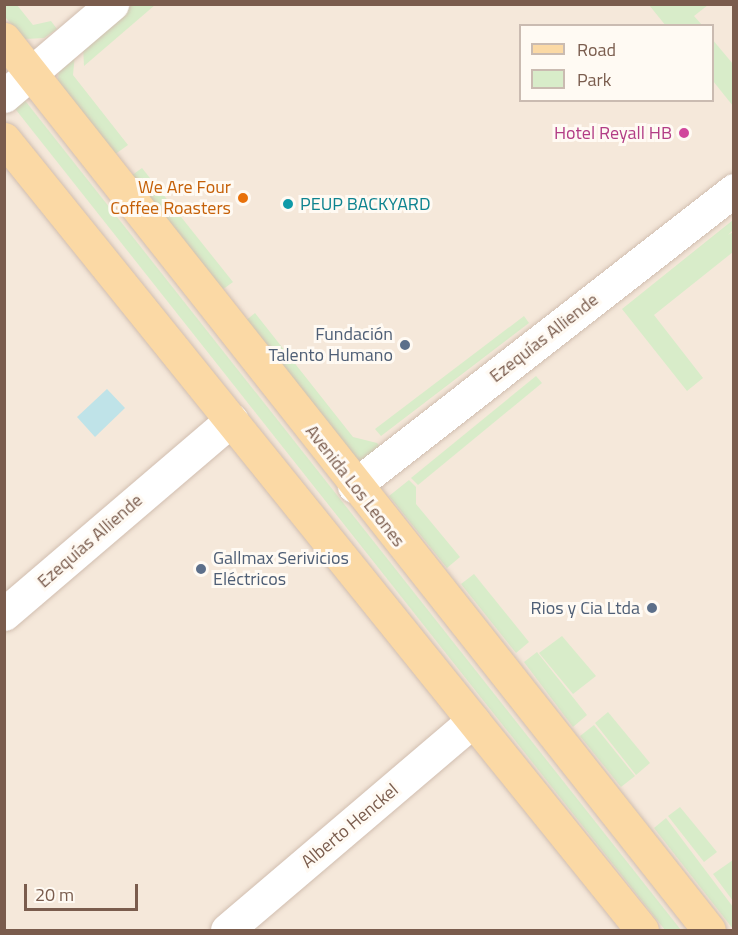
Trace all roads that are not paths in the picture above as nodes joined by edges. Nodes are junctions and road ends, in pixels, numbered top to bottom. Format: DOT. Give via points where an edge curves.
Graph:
graph roads {
  1 [pos="112,4"];
  2 [pos="4,39"];
  3 [pos="32,74"];
  4 [pos="4,96"];
  5 [pos="4,139"];
  6 [pos="734,190"];
  7 [pos="231,420"];
  8 [pos="354,486"];
  9 [pos="4,614"];
  10 [pos="473,721"];
  11 [pos="227,930"];
  12 [pos="642,930"];
  13 [pos="708,930"];
  1 -- 3 [label="street"];
  2 -- 3 [label="main road, Avenida Los Leones"];
  3 -- 4 [label="street"];
  3 -- 8 [label="main road, Avenida Los Leones"];
  5 -- 7 [label="main road"];
  6 -- 8 [label="street, Ezequías Alliende"];
  7 -- 9 [label="street, Ezequías Alliende"];
  7 -- 10 [label="main road"];
  8 -- 13 [label="main road, Avenida Los Leones"];
  10 -- 11 [label="street, Alberto Henckel"];
  10 -- 12 [label="main road"];
}
